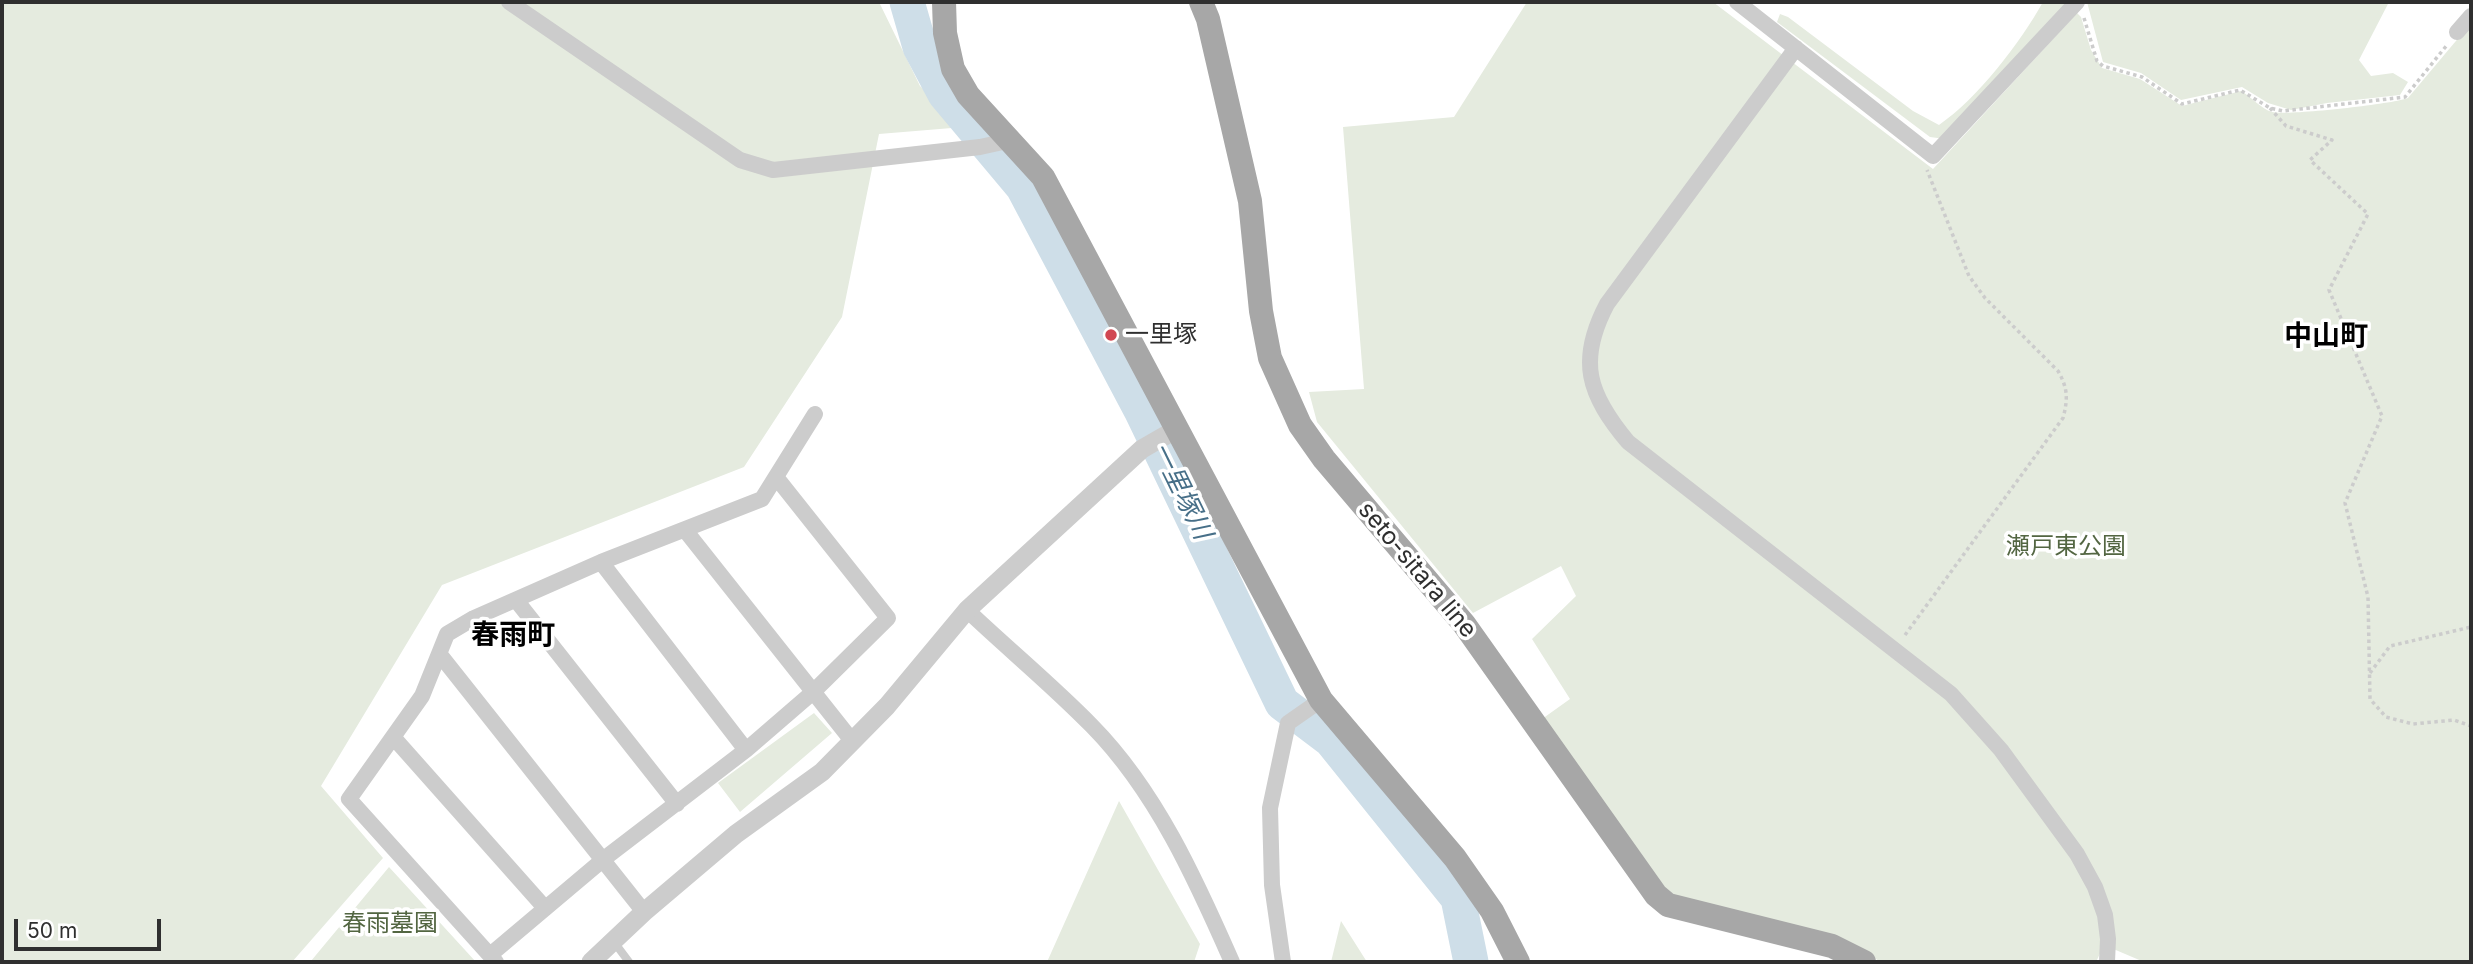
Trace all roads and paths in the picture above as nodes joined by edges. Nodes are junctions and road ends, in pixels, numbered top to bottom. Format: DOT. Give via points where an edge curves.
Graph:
graph roads {
  1 [pos="509,2"];
  2 [pos="944,2"];
  3 [pos="1201,2"];
  4 [pos="1737,2"];
  5 [pos="2080,8"];
  6 [pos="2471,16"];
  7 [pos="2457,32"];
  8 [pos="1796,48"];
  9 [pos="2270,108"];
  10 [pos="1009,141"];
  11 [pos="1933,156"];
  12 [pos="815,414"];
  13 [pos="1175,430"];
  14 [pos="776,477"];
  15 [pos="685,530"];
  16 [pos="601,562"];
  17 [pos="516,600"];
  18 [pos="967,610"];
  19 [pos="2471,627"];
  20 [pos="1895,650"];
  21 [pos="441,656"];
  22 [pos="2369,674"];
  23 [pos="812,693"];
  24 [pos="1317,702"];
  25 [pos="2471,726"];
  26 [pos="394,738"];
  27 [pos="853,742"];
  28 [pos="746,750"];
  29 [pos="677,804"];
  30 [pos="605,858"];
  31 [pos="545,908"];
  32 [pos="644,912"];
  33 [pos="614,942"];
  34 [pos="493,958"];
  35 [pos="591,962"];
  36 [pos="629,962"];
  37 [pos="1232,962"];
  38 [pos="1283,962"];
  39 [pos="1518,962"];
  40 [pos="1864,962"];
  41 [pos="2107,962"];
  1 -- 10 [label="street" via="740,160 773,170"];
  2 -- 10 [label="main road" via="953,69 968,95"];
  3 -- 40 [label="main road, seto-sitara line" via="1250,201 1270,358 1300,425 1464,624 1656,895 1668,905 1832,946"];
  4 -- 8 [label="street"];
  5 -- 9 [label="path" via="2097,61 2103,66 2143,77 2182,104 2240,90"];
  5 -- 11 [label="street"];
  6 -- 7 [label="street"];
  7 -- 9 [label="path" via="2405,97 2301,112"];
  8 -- 11 [label="street"];
  8 -- 20 [label="street" via="1607,304 1592,331 1591,376 1605,414 1628,442"];
  9 -- 22 [label="path" via="2286,126 2332,140 2310,160 2368,214 2329,290 2382,416 2345,503 2368,597"];
  10 -- 13 [label="main road" via="1049,187"];
  11 -- 20 [label="path" via="1926,170 1969,276 1985,298 2059,371 2068,401 2063,418"];
  12 -- 14 [label="street"];
  13 -- 18 [label="street" via="1142,449"];
  13 -- 24 [label="main road"];
  14 -- 15 [label="street" via="762,499"];
  14 -- 23 [label="street" via="888,618"];
  15 -- 16 [label="street"];
  15 -- 23 [label="street"];
  16 -- 17 [label="street"];
  16 -- 28 [label="street"];
  17 -- 21 [label="street" via="447,634"];
  17 -- 29 [label="street"];
  18 -- 27 [label="street"];
  18 -- 37 [label="street" via="1093,727 1123,764 1167,829"];
  19 -- 22 [label="path" via="2390,646"];
  20 -- 41 [label="street" via="1951,694 1992,740 2077,854 2105,915"];
  21 -- 26 [label="street"];
  21 -- 30 [label="street"];
  22 -- 25 [label="path" via="2370,699 2386,717 2413,724 2454,720"];
  23 -- 27 [label="street"];
  23 -- 28 [label="street"];
  24 -- 38 [label="street" via="1289,723 1270,808 1272,885"];
  24 -- 39 [label="main road" via="1455,858 1492,911"];
  26 -- 31 [label="street"];
  26 -- 34 [label="street" via="349,799"];
  27 -- 32 [label="street" via="822,772 736,834"];
  28 -- 29 [label="street"];
  29 -- 30 [label="street"];
  30 -- 31 [label="street"];
  30 -- 32 [label="street"];
  31 -- 34 [label="street"];
  32 -- 33 [label="street"];
  33 -- 35 [label="street"];
  33 -- 36 [label="lane"];
}
